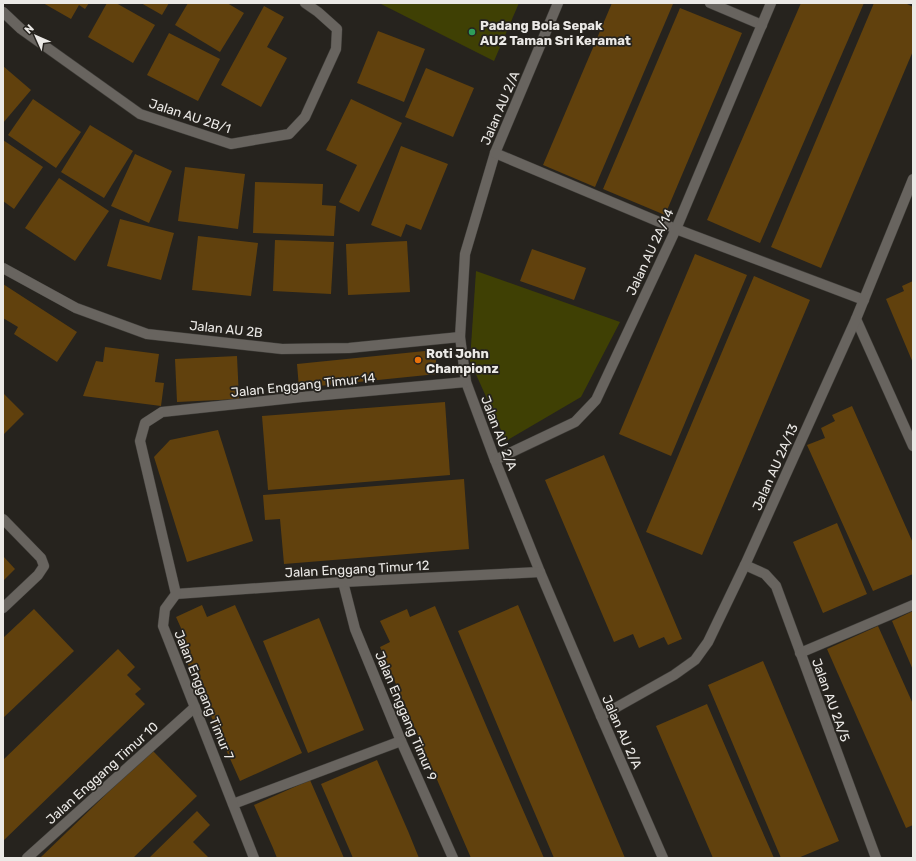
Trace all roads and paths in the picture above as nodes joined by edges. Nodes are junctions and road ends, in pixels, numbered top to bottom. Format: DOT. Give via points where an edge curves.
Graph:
graph roads {
  1 [pos="305,3"];
  2 [pos="558,3"];
  3 [pos="710,3"];
  4 [pos="771,3"];
  5 [pos="3,12"];
  6 [pos="762,25"];
  7 [pos="495,153"];
  8 [pos="913,180"];
  9 [pos="676,229"];
  10 [pos="3,268"];
  11 [pos="864,300"];
  12 [pos="856,319"];
  13 [pos="460,337"];
  14 [pos="466,382"];
  15 [pos="913,446"];
  16 [pos="495,460"];
  17 [pos="3,519"];
  18 [pos="746,564"];
  19 [pos="540,572"];
  20 [pos="343,582"];
  21 [pos="176,594"];
  22 [pos="913,604"];
  23 [pos="3,608"];
  24 [pos="800,653"];
  25 [pos="195,707"];
  26 [pos="600,716"];
  27 [pos="401,741"];
  28 [pos="233,804"];
  29 [pos="874,857"];
  30 [pos="26,858"];
  31 [pos="254,858"];
  32 [pos="453,858"];
  33 [pos="663,858"];
  1 -- 5 [label="street, Jalan AU 2B/1" via="337,29 336,49 305,117 289,134 231,144 140,114 20,29"];
  2 -- 7 [label="street, Jalan AU 2/A"];
  3 -- 6 [label="street"];
  4 -- 6 [label="street, Jalan AU 2A/14"];
  6 -- 9 [label="street, Jalan AU 2A/14"];
  7 -- 9 [label="street"];
  7 -- 13 [label="street, Jalan AU 2/A" via="465,254"];
  8 -- 11 [label="street, Jalan AU 2A/13"];
  9 -- 11 [label="street"];
  9 -- 16 [label="street, Jalan AU 2A/14" via="596,400 575,422"];
  10 -- 13 [label="street, Jalan AU 2B" via="76,308 147,334 282,349 349,348"];
  11 -- 12 [label="street, Jalan AU 2A/13"];
  12 -- 15 [label="street"];
  12 -- 18 [label="street, Jalan AU 2A/13"];
  13 -- 14 [label="street, Jalan AU 2/A"];
  14 -- 16 [label="street, Jalan AU 2/A"];
  14 -- 21 [label="street, Jalan Enggang Timur 14" via="162,412 145,423 140,440"];
  16 -- 19 [label="street, Jalan AU 2/A"];
  17 -- 23 [label="street" via="41,558 44,566"];
  18 -- 24 [label="street, Jalan AU 2A/5" via="765,574 776,586"];
  18 -- 26 [label="street, Jalan AU 2A/13" via="708,642 695,660 674,675"];
  19 -- 20 [label="street, Jalan Enggang Timur 12"];
  19 -- 26 [label="street, Jalan AU 2/A"];
  20 -- 21 [label="street, Jalan Enggang Timur 12"];
  20 -- 27 [label="street, Jalan Enggang Timur 9" via="355,629"];
  21 -- 25 [label="street, Jalan Enggang Timur 7" via="165,609 163,626"];
  22 -- 24 [label="street"];
  24 -- 29 [label="street, Jalan AU 2A/5"];
  25 -- 28 [label="street, Jalan Enggang Timur 7"];
  25 -- 30 [label="street, Jalan Enggang Timur 10"];
  26 -- 33 [label="street, Jalan AU 2/A"];
  27 -- 28 [label="street"];
  27 -- 32 [label="street, Jalan Enggang Timur 9"];
  28 -- 31 [label="street, Jalan Enggang Timur 7"];
}
